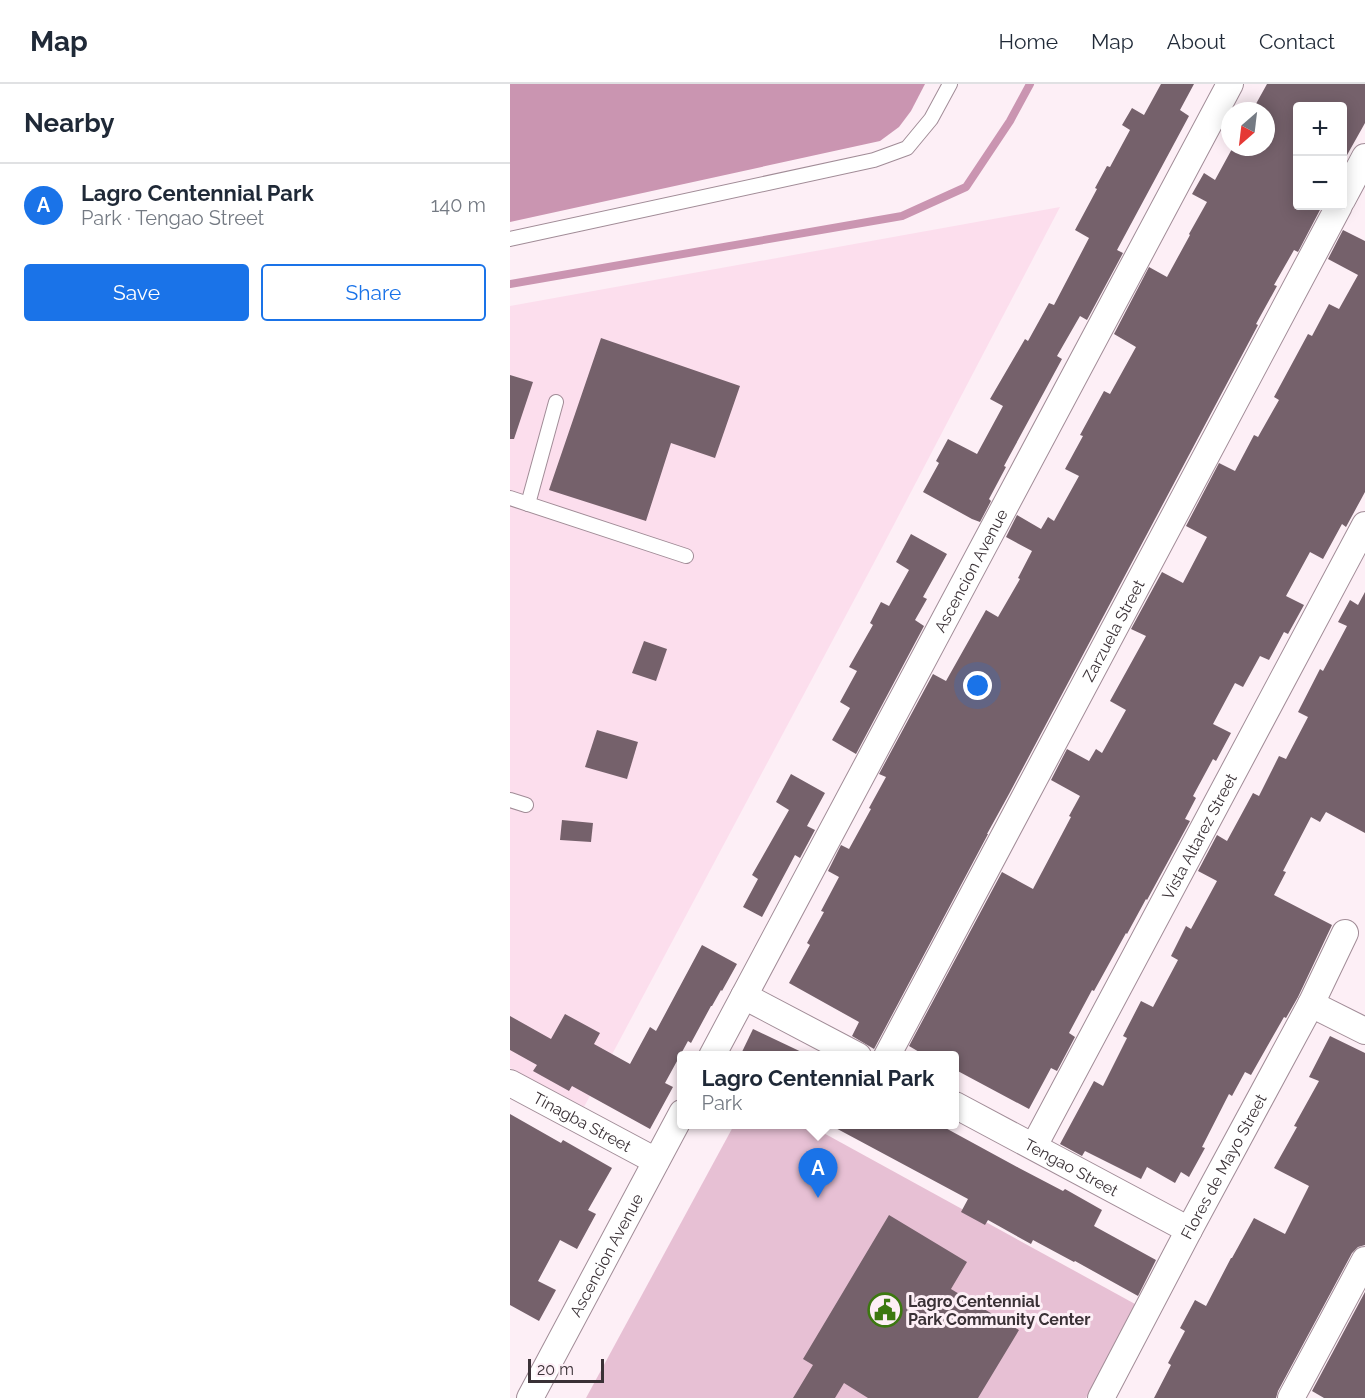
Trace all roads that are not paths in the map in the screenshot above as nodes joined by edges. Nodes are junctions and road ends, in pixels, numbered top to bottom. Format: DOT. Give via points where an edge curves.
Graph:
graph roads {
  1 [pos="950,84"];
  2 [pos="1230,84"];
  3 [pos="1365,157"];
  4 [pos="1347,191"];
  5 [pos="1337,210"];
  6 [pos="510,240"];
  7 [pos="556,402"];
  8 [pos="510,498"];
  9 [pos="528,504"];
  10 [pos="1365,525"];
  11 [pos="686,556"];
  12 [pos="510,800"];
  13 [pos="525,805"];
  14 [pos="1345,933"];
  15 [pos="744,996"];
  16 [pos="1311,1004"];
  17 [pos="1365,1031"];
  18 [pos="715,1051"];
  19 [pos="848,1051"];
  20 [pos="890,1051"];
  21 [pos="510,1083"];
  22 [pos="959,1108"];
  23 [pos="677,1121"];
  24 [pos="1034,1146"];
  25 [pos="656,1161"];
  26 [pos="1189,1230"];
  27 [pos="1365,1260"];
  28 [pos="530,1398"];
  29 [pos="1101,1398"];
  30 [pos="1291,1398"];
  1 -- 6 [label="lane" via="908,148 874,160"];
  2 -- 15 [label="street, Ascencion Avenue"];
  3 -- 4 [label="street"];
  5 -- 20 [label="street, Zarzuela Street"];
  7 -- 9 [label="lane"];
  8 -- 9 [label="lane"];
  9 -- 11 [label="lane"];
  10 -- 24 [label="street, Vista Altarez Street"];
  12 -- 13 [label="lane"];
  14 -- 16 [label="street, Flores de Mayo Street"];
  15 -- 18 [label="street, Ascencion Avenue"];
  15 -- 19 [label="street"];
  16 -- 17 [label="street"];
  16 -- 26 [label="street, Flores de Mayo Street"];
  21 -- 25 [label="street, Tinagba Street"];
  22 -- 24 [label="street, Tengao Street"];
  23 -- 25 [label="street, Ascencion Avenue"];
  24 -- 26 [label="street, Tengao Street"];
  25 -- 28 [label="street, Ascencion Avenue"];
  26 -- 29 [label="street, Flores de Mayo Street"];
  27 -- 30 [label="street"];
}
